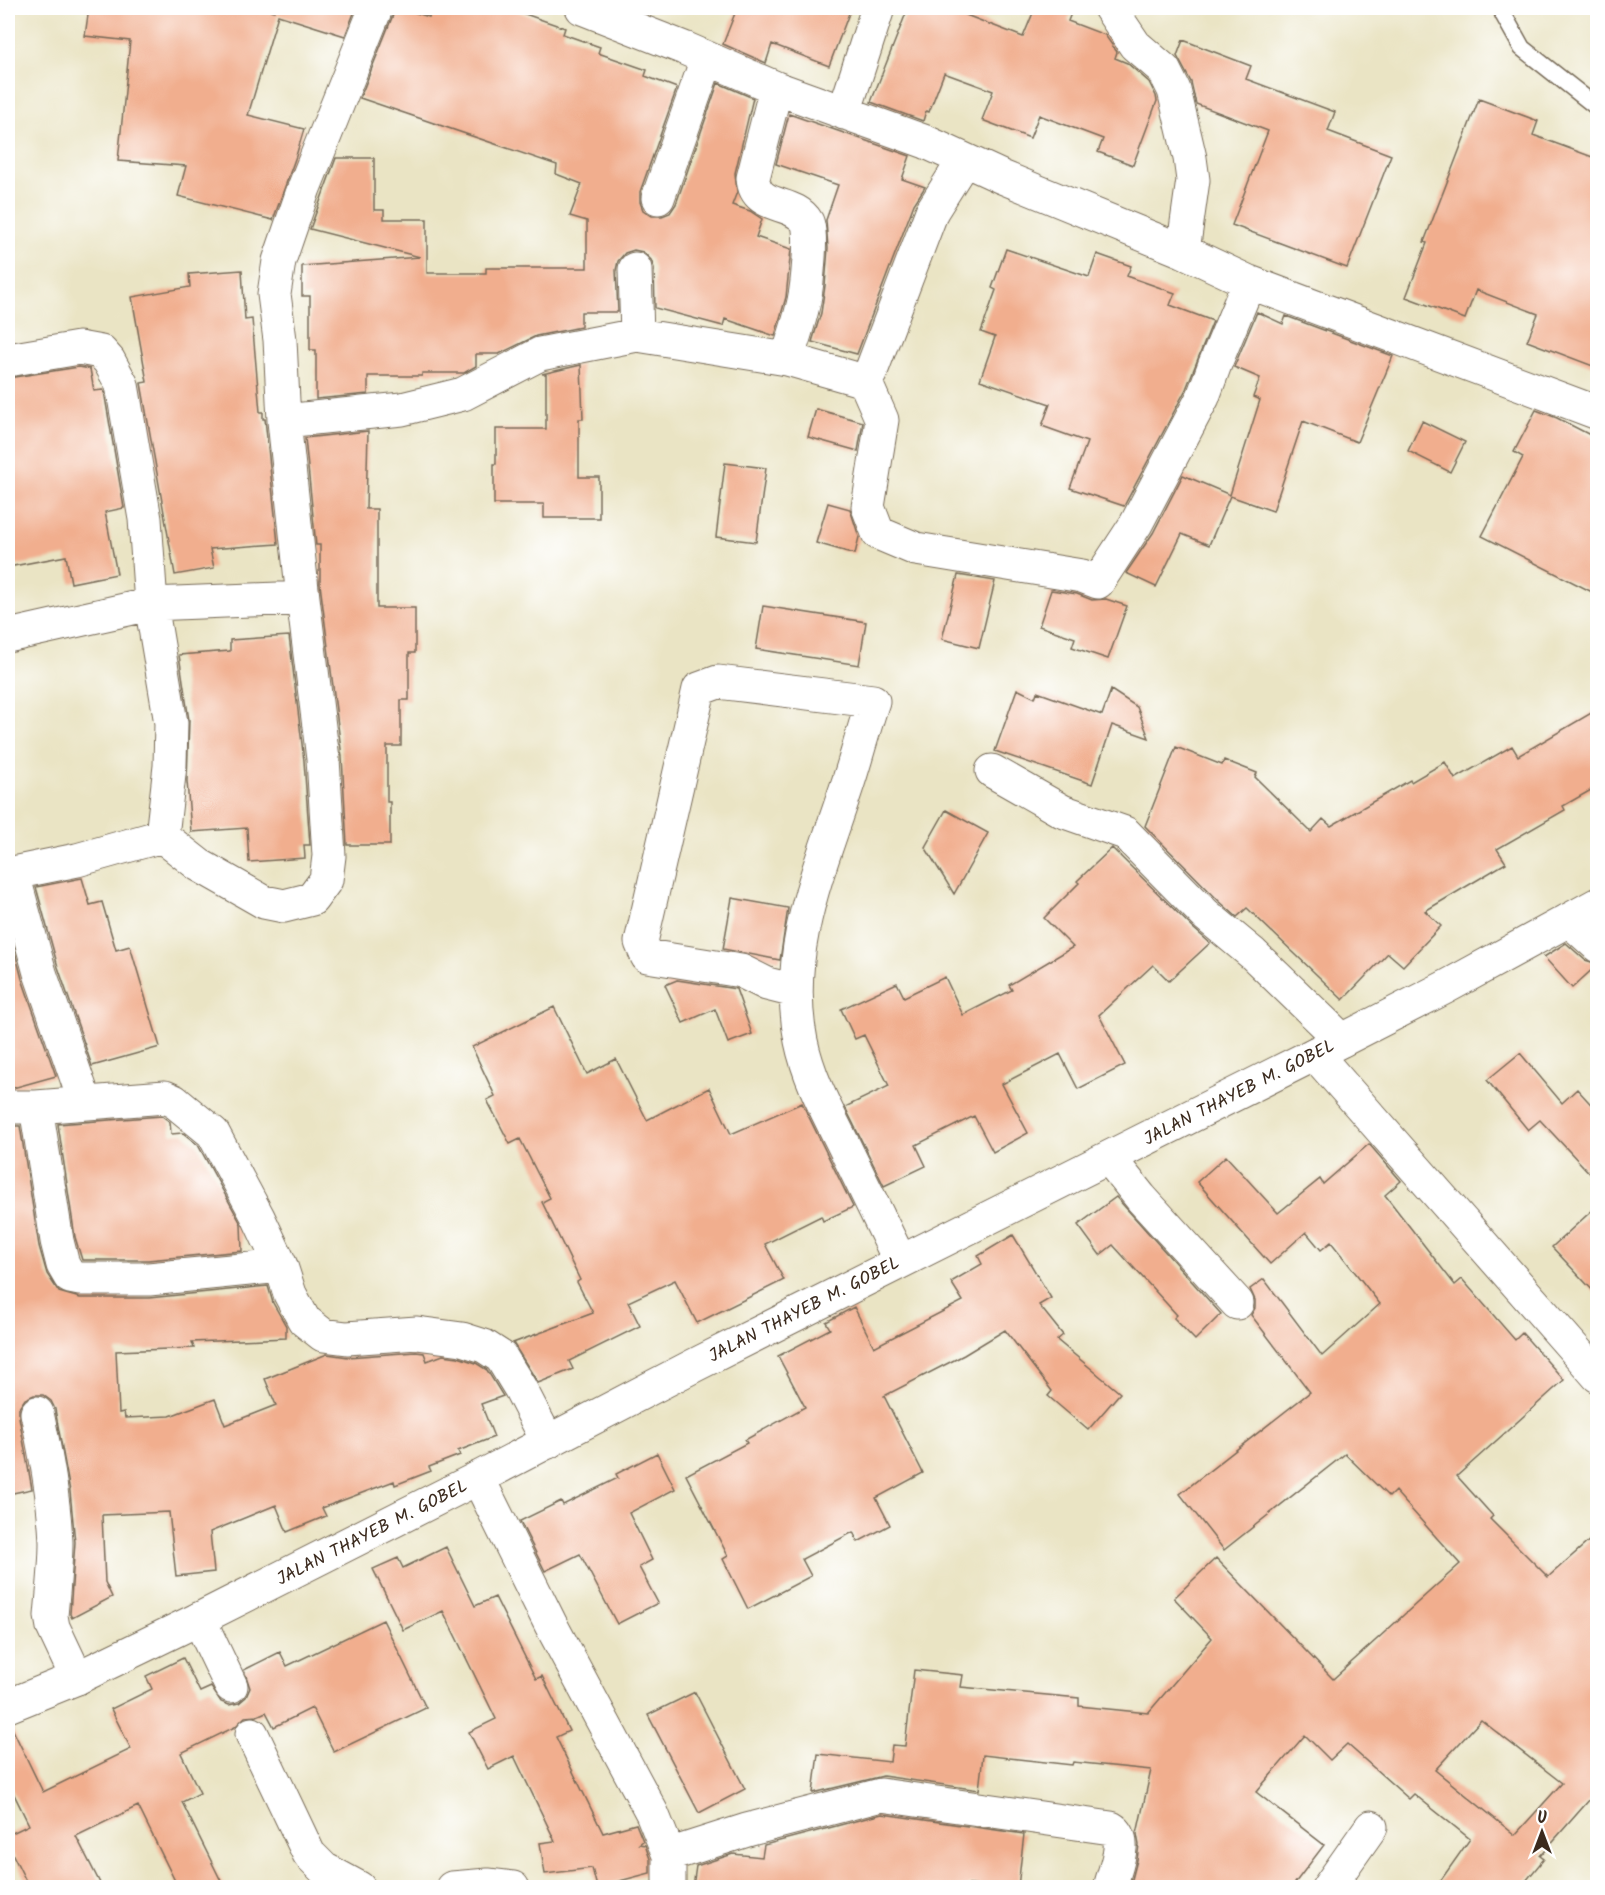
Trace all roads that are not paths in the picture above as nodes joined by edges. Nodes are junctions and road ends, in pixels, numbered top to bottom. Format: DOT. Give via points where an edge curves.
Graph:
graph roads {
  1 [pos="376,8"];
  2 [pos="582,8"];
  3 [pos="878,8"];
  4 [pos="1110,8"];
  5 [pos="1503,8"];
  6 [pos="707,59"];
  7 [pos="776,88"];
  8 [pos="1598,108"];
  9 [pos="844,112"];
  10 [pos="964,160"];
  11 [pos="658,198"];
  12 [pos="1183,251"];
  13 [pos="634,269"];
  14 [pos="1249,282"];
  15 [pos="638,335"];
  16 [pos="787,359"];
  17 [pos="8,360"];
  18 [pos="864,379"];
  19 [pos="1597,410"];
  20 [pos="285,421"];
  21 [pos="303,598"];
  22 [pos="151,604"];
  23 [pos="8,636"];
  24 [pos="992,771"];
  25 [pos="162,836"];
  26 [pos="10,873"];
  27 [pos="1598,904"];
  28 [pos="1569,920"];
  29 [pos="1598,946"];
  30 [pos="795,991"];
  31 [pos="1329,1047"];
  32 [pos="85,1102"];
  33 [pos="22,1107"];
  34 [pos="1109,1158"];
  35 [pos="900,1261"];
  36 [pos="281,1266"];
  37 [pos="1237,1303"];
  38 [pos="1598,1376"];
  39 [pos="37,1413"];
  40 [pos="548,1442"];
  41 [pos="478,1478"];
  42 [pos="199,1619"];
  43 [pos="76,1677"];
  44 [pos="231,1686"];
  45 [pos="8,1706"];
  46 [pos="252,1734"];
  47 [pos="1371,1827"];
  48 [pos="669,1855"];
  49 [pos="358,1887"];
  50 [pos="452,1887"];
  51 [pos="513,1887"];
  52 [pos="669,1887"];
  53 [pos="1110,1887"];
  54 [pos="1328,1887"];
  1 -- 20 [label="street" via="279,261 274,294"];
  2 -- 6 [label="street"];
  3 -- 9 [label="street"];
  4 -- 12 [label="street" via="1136,45 1164,70 1174,90 1193,180"];
  5 -- 8 [label="lane" via="1522,48"];
  6 -- 7 [label="street"];
  6 -- 11 [label="street"];
  7 -- 9 [label="street"];
  7 -- 16 [label="street" via="753,178 754,189 760,196 799,213 807,222 810,235 804,300"];
  9 -- 10 [label="street"];
  10 -- 12 [label="street"];
  10 -- 18 [label="street" via="932,211 870,374"];
  12 -- 14 [label="street"];
  13 -- 15 [label="street"];
  14 -- 18 [label="street" via="1203,397 1136,524 1098,582 1082,576 916,549 878,533 868,507 882,420"];
  14 -- 19 [label="street"];
  15 -- 16 [label="street"];
  15 -- 20 [label="street" via="540,354 463,394 402,409"];
  16 -- 18 [label="street"];
  17 -- 22 [label="street" via="79,348 101,352 110,361 122,385 145,519"];
  20 -- 21 [label="street"];
  21 -- 22 [label="street"];
  21 -- 25 [label="street" via="323,759 329,856 326,880 312,899 284,906 264,902 199,865"];
  22 -- 23 [label="street"];
  22 -- 25 [label="street" via="171,723"];
  24 -- 31 [label="street" via="1062,811 1125,833 1206,915 1253,954"];
  25 -- 26 [label="street" via="77,860"];
  26 -- 32 [label="street"];
  27 -- 28 [label="street, JALAN THAYEB M. GOBEL"];
  28 -- 29 [label="street"];
  28 -- 31 [label="street, JALAN THAYEB M. GOBEL"];
  30 -- 30 [label="street" via="800,942 822,855 873,701 718,682 699,689 641,942 647,956 741,971 767,984"];
  30 -- 35 [label="street" via="811,1073"];
  31 -- 34 [label="street, JALAN THAYEB M. GOBEL"];
  31 -- 38 [label="street"];
  32 -- 33 [label="street"];
  32 -- 36 [label="street" via="165,1097 210,1130"];
  33 -- 36 [label="street" via="63,1265 70,1277 149,1279"];
  34 -- 35 [label="street, JALAN THAYEB M. GOBEL"];
  34 -- 37 [label="street"];
  35 -- 40 [label="street, JALAN THAYEB M. GOBEL"];
  36 -- 40 [label="street" via="304,1320 323,1335 347,1338 417,1333 462,1339 501,1357"];
  39 -- 43 [label="street" via="54,1514 51,1616"];
  40 -- 41 [label="street, JALAN THAYEB M. GOBEL"];
  41 -- 42 [label="street, JALAN THAYEB M. GOBEL"];
  41 -- 48 [label="street" via="652,1813"];
  42 -- 43 [label="street, JALAN THAYEB M. GOBEL"];
  42 -- 44 [label="street"];
  43 -- 45 [label="street, JALAN THAYEB M. GOBEL"];
  46 -- 49 [label="street" via="309,1854 324,1869"];
  47 -- 54 [label="street"];
  48 -- 52 [label="street"];
  48 -- 53 [label="street" via="881,1795 1111,1828 1120,1838 1120,1847"];
  50 -- 51 [label="street"];
}
